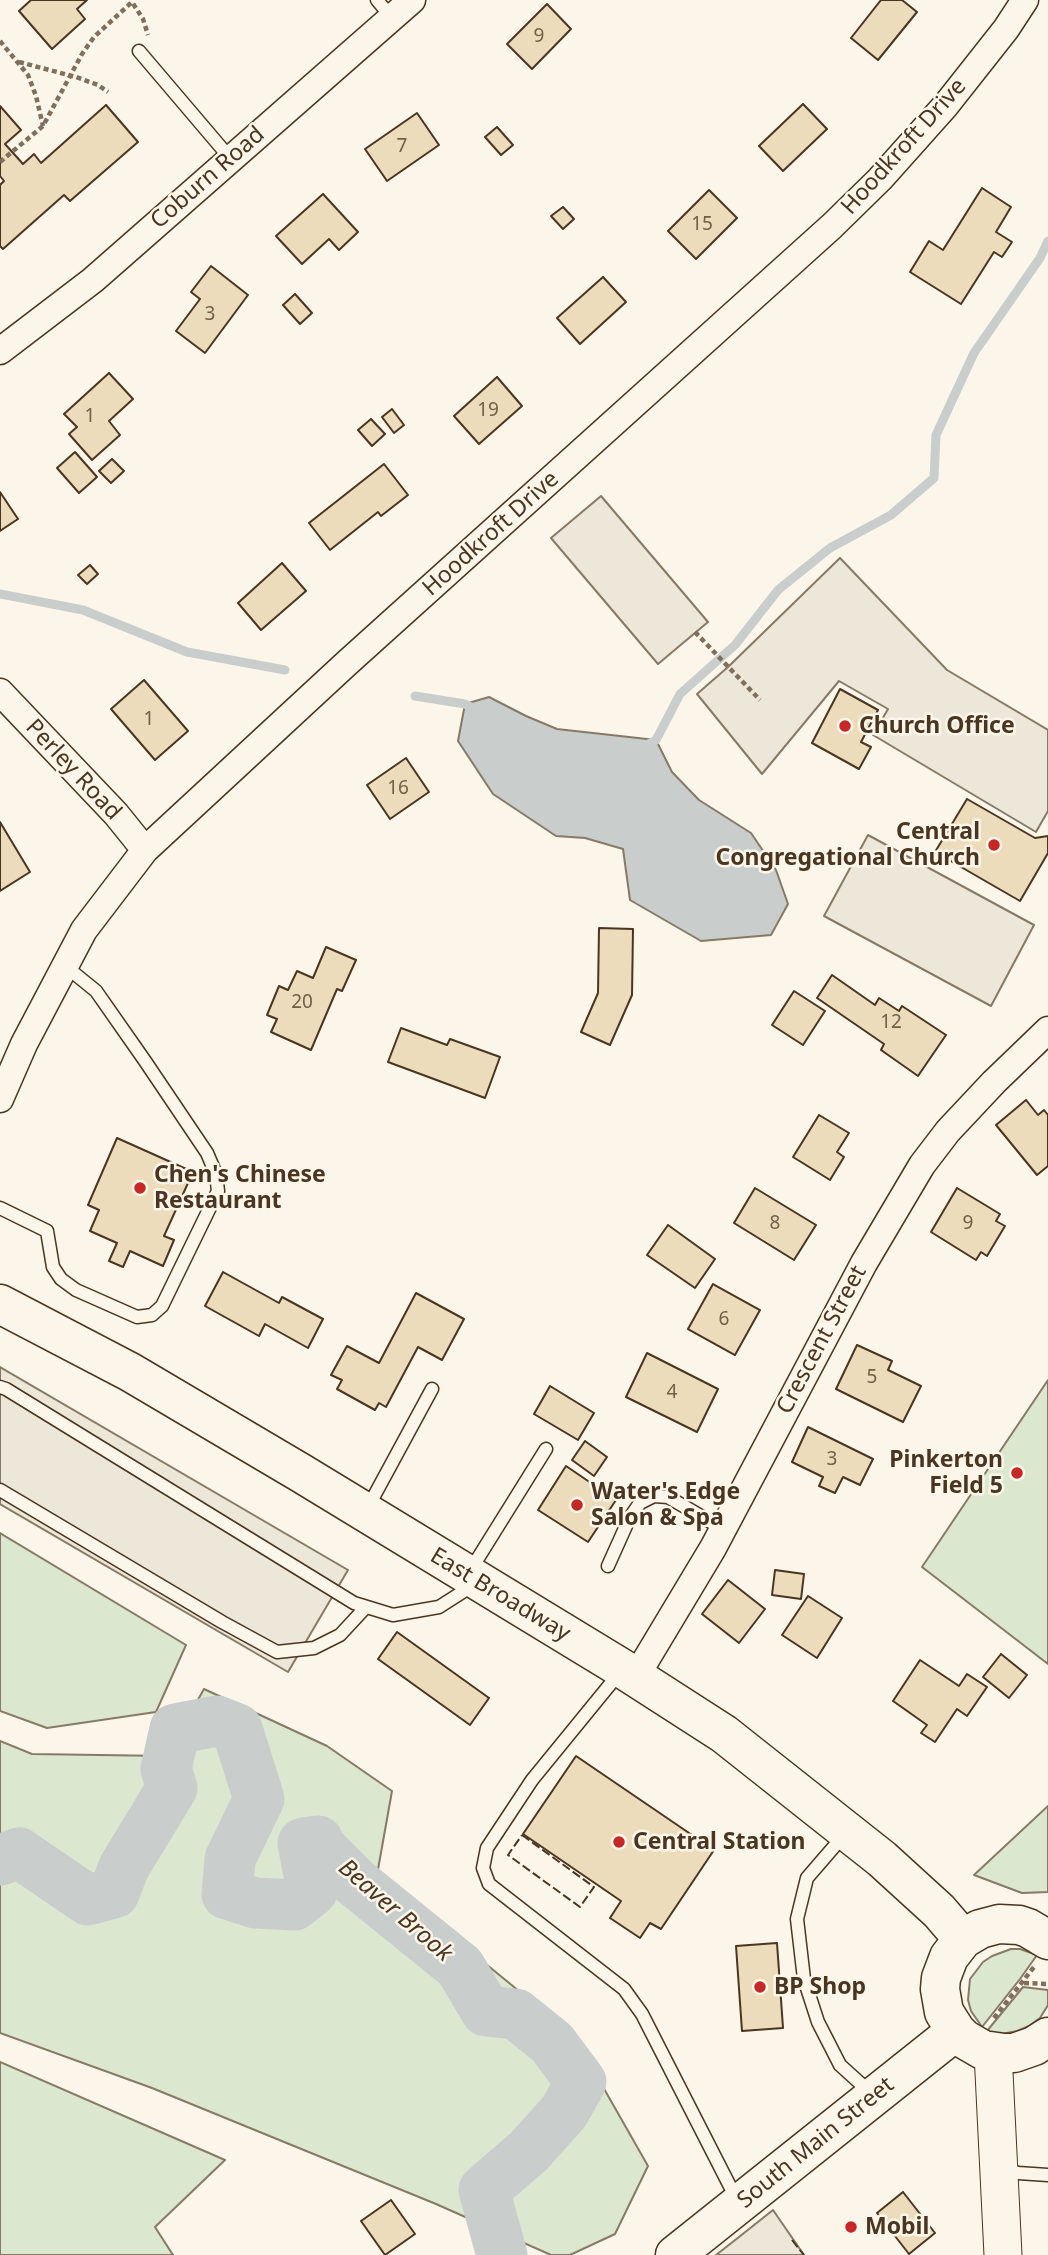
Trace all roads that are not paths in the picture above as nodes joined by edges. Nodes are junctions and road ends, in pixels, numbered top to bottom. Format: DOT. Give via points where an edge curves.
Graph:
graph roads {
  1 [pos="412,0"];
  2 [pos="1025,0"];
  3 [pos="384,9"];
  4 [pos="139,51"];
  5 [pos="230,158"];
  6 [pos="0,351"];
  7 [pos="0,692"];
  8 [pos="145,850"];
  9 [pos="64,965"];
  10 [pos="1048,1030"];
  11 [pos="0,1099"];
  12 [pos="0,1208"];
  13 [pos="0,1304"];
  14 [pos="0,1387"];
  15 [pos="432,1389"];
  16 [pos="545,1449"];
  17 [pos="0,1490"];
  18 [pos="365,1513"];
  19 [pos="723,1529"];
  20 [pos="608,1566"];
  21 [pos="473,1579"];
  22 [pos="366,1607"];
  23 [pos="629,1674"];
  24 [pos="848,1832"];
  25 [pos="963,1939"];
  26 [pos="1044,1949"];
  27 [pos="979,2037"];
  28 [pos="1048,2037"];
  29 [pos="875,2096"];
  30 [pos="999,2167"];
  31 [pos="1048,2175"];
  32 [pos="740,2205"];
  33 [pos="676,2255"];
  34 [pos="1003,2255"];
  1 -- 3 [label="street, Coburn Road"];
  2 -- 8 [label="street, Hoodkroft Drive" via="946,105 832,226"];
  3 -- 5 [label="street, Coburn Road"];
  4 -- 5 [label="lane"];
  5 -- 6 [label="street, Coburn Road" via="93,280"];
  7 -- 8 [label="street, Perley Road"];
  8 -- 9 [label="street, Hoodkroft Drive" via="84,930"];
  9 -- 11 [label="street, Hoodkroft Drive"];
  9 -- 12 [label="lane" via="96,991 153,1072 207,1153 218,1191 162,1306 152,1315 137,1317 61,1279 53,1267 47,1231"];
  10 -- 19 [label="street, Crescent Street" via="976,1101 922,1165 863,1264"];
  13 -- 18 [label="main road, East Broadway" via="130,1373"];
  14 -- 22 [label="lane"];
  15 -- 18 [label="lane"];
  16 -- 21 [label="lane"];
  17 -- 22 [label="lane" via="277,1652 314,1648 340,1635"];
  18 -- 21 [label="main road, East Broadway"];
  19 -- 20 [label="lane" via="668,1497 654,1496 640,1503 630,1517"];
  19 -- 23 [label="street, Crescent Street"];
  21 -- 22 [label="lane" via="439,1607 393,1615"];
  21 -- 23 [label="main road, East Broadway"];
  23 -- 24 [label="main road, East Broadway" via="724,1734"];
  23 -- 32 [label="lane" via="532,1780 487,1848 484,1868 489,1884 624,1989 642,2014"];
  24 -- 25 [label="main road, East Broadway" via="912,1885"];
  24 -- 29 [label="lane" via="807,1878 797,1919 804,1979 817,2022 840,2065"];
  25 -- 26 [label="main road" via="989,1926 1009,1924 1028,1928"];
  25 -- 27 [label="main road" via="949,1957 940,1989 944,2012"];
  27 -- 28 [label="main road" via="1014,2053"];
  27 -- 29 [label="main road, South Main Street"];
  27 -- 30 [label="street"];
  29 -- 32 [label="main road, South Main Street"];
  30 -- 31 [label="lane"];
  30 -- 34 [label="street"];
  32 -- 33 [label="main road, South Main Street"];
}
